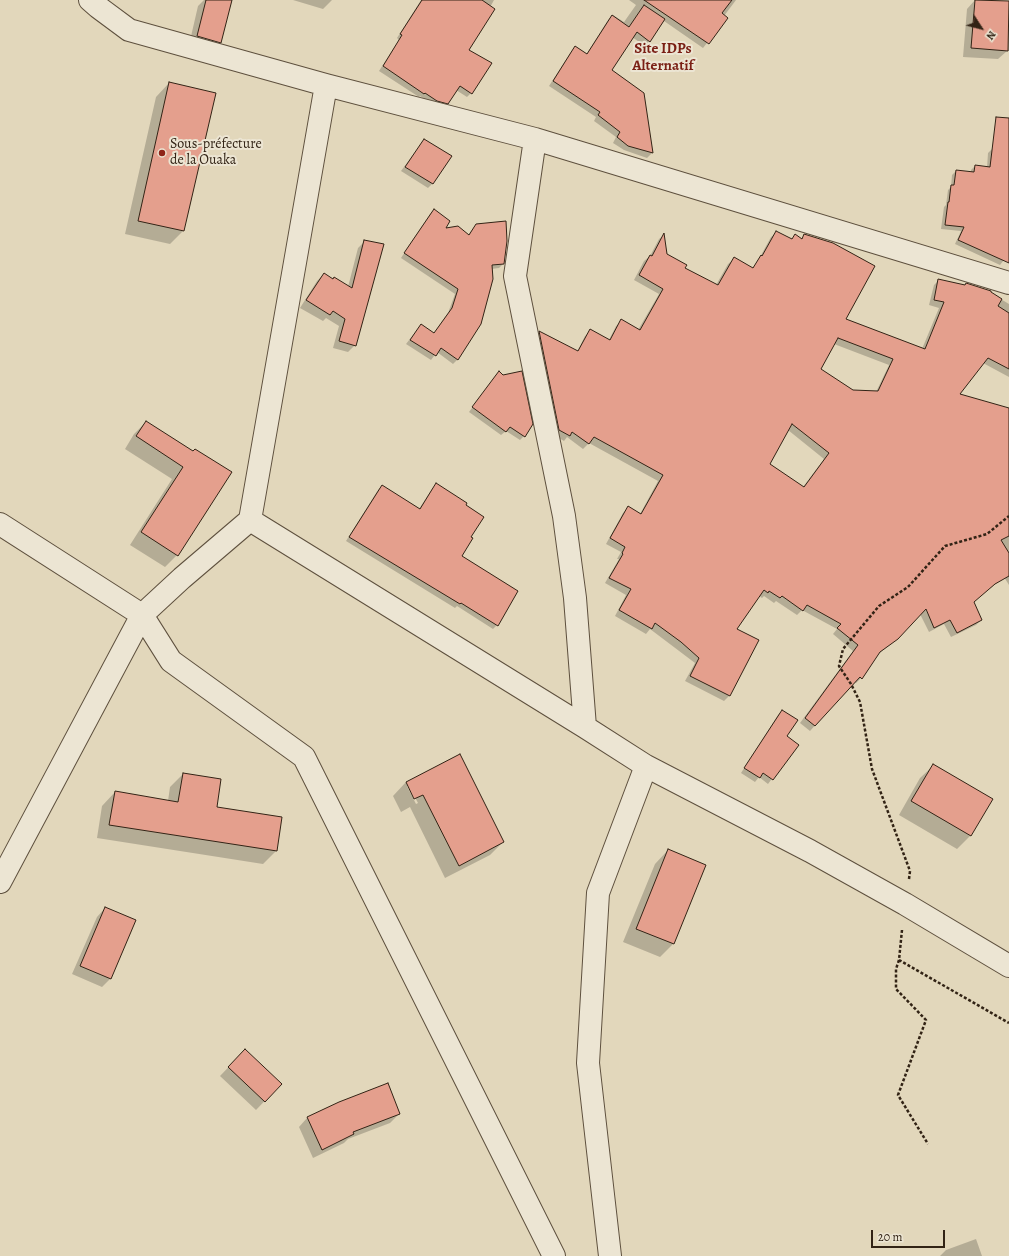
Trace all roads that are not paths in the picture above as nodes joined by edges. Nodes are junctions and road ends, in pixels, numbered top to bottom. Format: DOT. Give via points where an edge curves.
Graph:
graph roads {
  1 [pos="90,0"];
  2 [pos="326,85"];
  3 [pos="535,139"];
  4 [pos="1009,283"];
  5 [pos="250,520"];
  6 [pos="0,524"];
  7 [pos="142,615"];
  8 [pos="585,727"];
  9 [pos="646,766"];
  10 [pos="0,882"];
  11 [pos="1009,966"];
  12 [pos="554,1256"];
  13 [pos="610,1256"];
  1 -- 2 [label="street" via="129,30"];
  2 -- 3 [label="street"];
  2 -- 5 [label="street"];
  3 -- 4 [label="street"];
  3 -- 8 [label="street" via="515,276 564,516 575,598"];
  5 -- 7 [label="street"];
  5 -- 8 [label="street"];
  6 -- 7 [label="street"];
  7 -- 10 [label="street"];
  7 -- 12 [label="street" via="171,661 304,756"];
  8 -- 9 [label="street"];
  9 -- 11 [label="street" via="810,851 906,904"];
  9 -- 13 [label="street" via="598,892 588,1063"];
}
